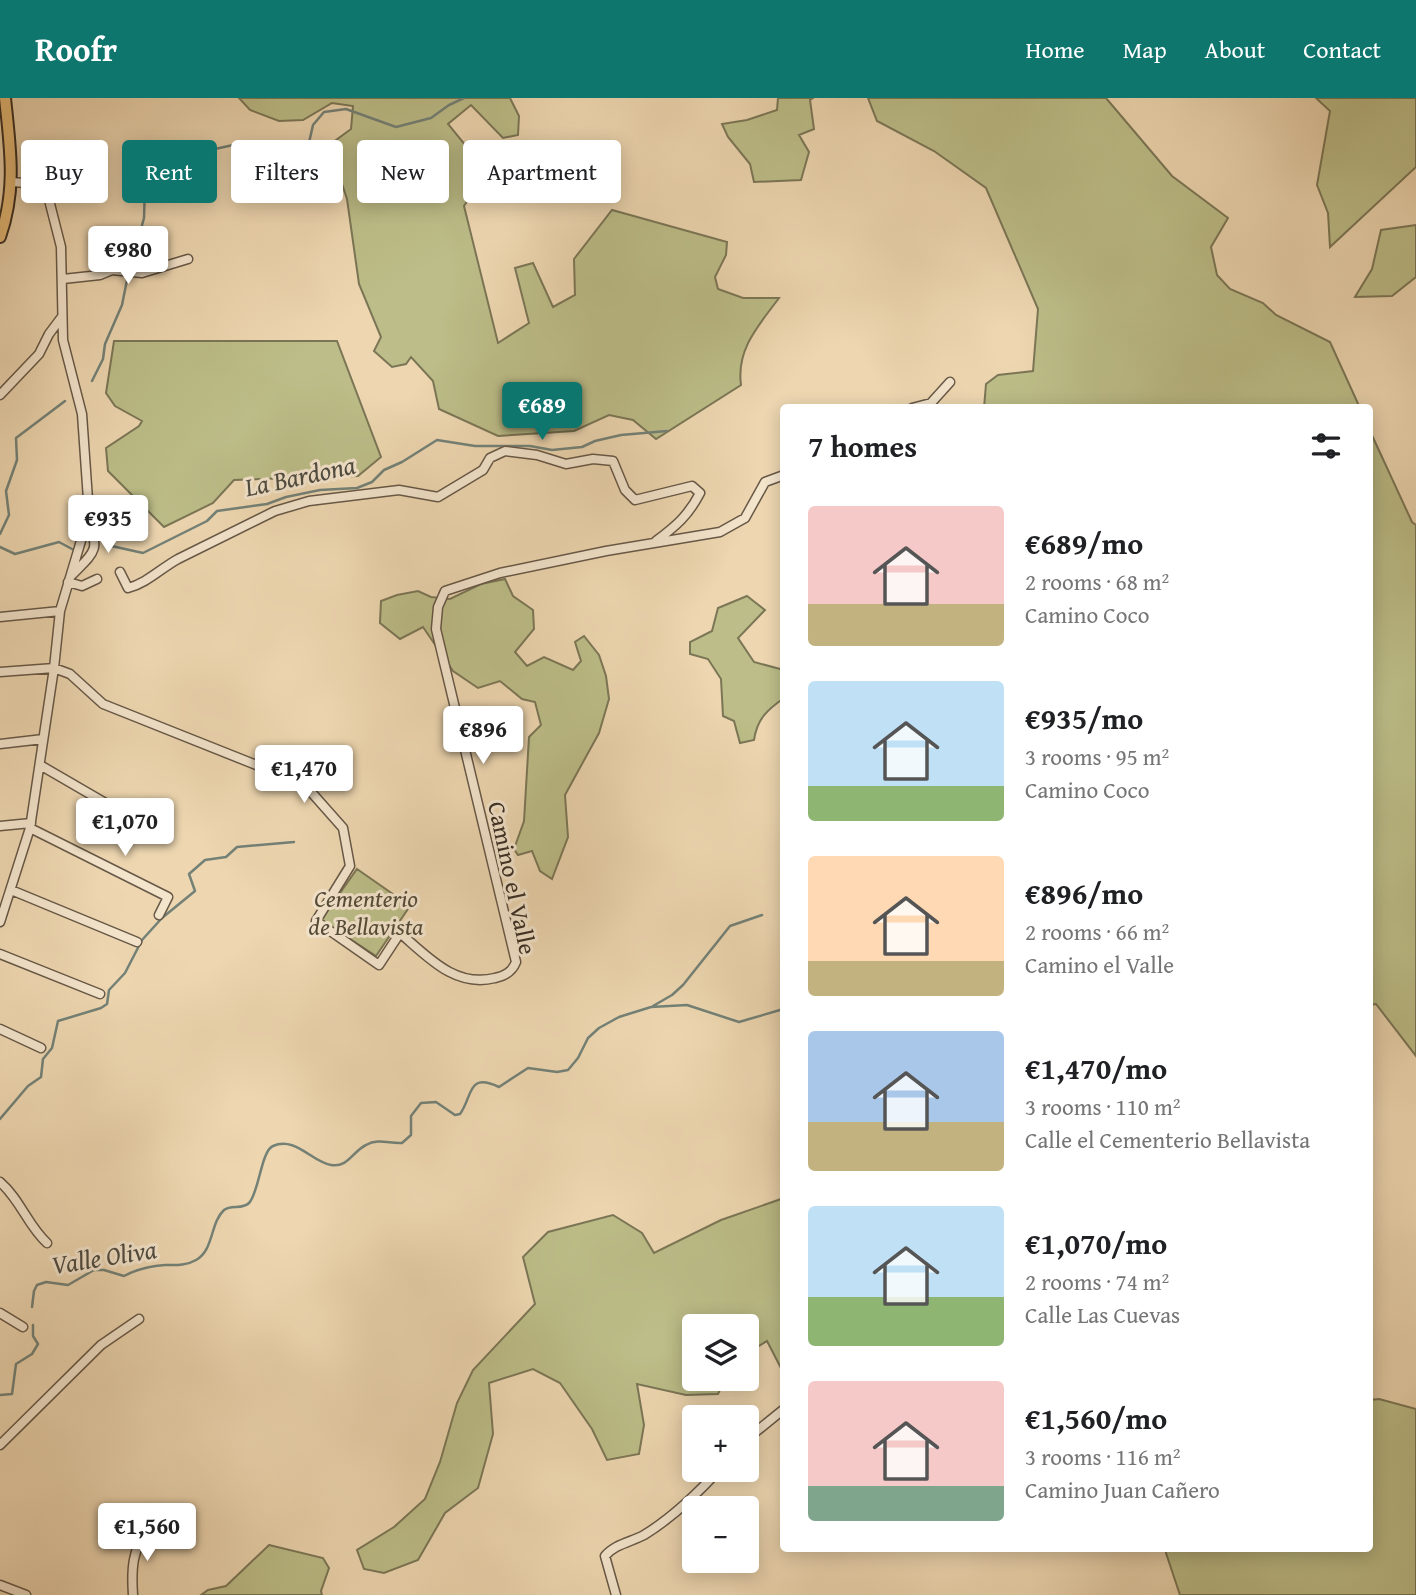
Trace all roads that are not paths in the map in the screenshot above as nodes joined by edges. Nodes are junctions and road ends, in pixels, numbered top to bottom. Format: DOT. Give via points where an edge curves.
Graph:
graph roads {
  1 [pos="5,98"];
  2 [pos="12,182"];
  3 [pos="0,237"];
  4 [pos="187,259"];
  5 [pos="63,278"];
  6 [pos="61,318"];
  7 [pos="950,382"];
  8 [pos="0,395"];
  9 [pos="927,404"];
  10 [pos="780,476"];
  11 [pos="86,523"];
  12 [pos="653,543"];
  13 [pos="120,572"];
  14 [pos="97,579"];
  15 [pos="69,580"];
  16 [pos="60,611"];
  17 [pos="0,617"];
  18 [pos="54,668"];
  19 [pos="0,672"];
  20 [pos="43,739"];
  21 [pos="0,744"];
  22 [pos="40,765"];
  23 [pos="30,825"];
  24 [pos="0,826"];
  25 [pos="145,826"];
  26 [pos="11,890"];
  27 [pos="159,915"];
  28 [pos="0,922"];
  29 [pos="137,942"];
  30 [pos="0,954"];
  31 [pos="100,994"];
  32 [pos="0,1028"];
  33 [pos="41,1048"];
  34 [pos="0,1182"];
  35 [pos="47,1243"];
  36 [pos="0,1313"];
  37 [pos="139,1319"];
  38 [pos="23,1327"];
  39 [pos="780,1412"];
  40 [pos="759,1429"];
  41 [pos="0,1445"];
  42 [pos="706,1482"];
  43 [pos="148,1527"];
  44 [pos="0,1585"];
  45 [pos="26,1595"];
  46 [pos="133,1595"];
  47 [pos="616,1595"];
  1 -- 2 [label="main road"];
  2 -- 3 [label="main road"];
  2 -- 5 [label="street" via="37,184 47,192 61,247"];
  4 -- 5 [label="street" via="142,273 111,270"];
  5 -- 6 [label="street"];
  6 -- 8 [label="street" via="38,354"];
  6 -- 11 [label="street" via="82,414"];
  7 -- 9 [label="street"];
  10 -- 12 [label="street" via="765,482 746,519 720,532"];
  11 -- 15 [label="street"];
  11 -- 15 [label="street" via="96,544"];
  12 -- 13 [label="street" via="684,519 700,493 692,486 635,500 625,490 613,461 566,464 505,451 438,497 399,490 309,500 275,511 168,564 136,586 128,588"];
  12 -- 18 [label="street, Camino el Valle" via="500,573 445,591 438,607 436,629 516,962 510,972 487,980 450,974 400,933 379,965 316,921 350,866 343,828 304,784 103,705 71,674"];
  14 -- 15 [label="street" via="82,586"];
  15 -- 16 [label="street"];
  16 -- 17 [label="street"];
  16 -- 18 [label="street"];
  18 -- 19 [label="street"];
  18 -- 20 [label="street"];
  20 -- 21 [label="street"];
  20 -- 22 [label="street"];
  22 -- 23 [label="street"];
  22 -- 25 [label="street"];
  23 -- 24 [label="street"];
  23 -- 26 [label="street"];
  23 -- 27 [label="street" via="168,897"];
  26 -- 28 [label="street"];
  26 -- 29 [label="street"];
  30 -- 31 [label="street"];
  32 -- 33 [label="street"];
  34 -- 35 [label="street"];
  36 -- 38 [label="street"];
  37 -- 41 [label="street" via="101,1345"];
  39 -- 40 [label="street"];
  42 -- 47 [label="street" via="674,1513 605,1556"];
  43 -- 46 [label="street" via="136,1548"];
  44 -- 45 [label="street"];
}
